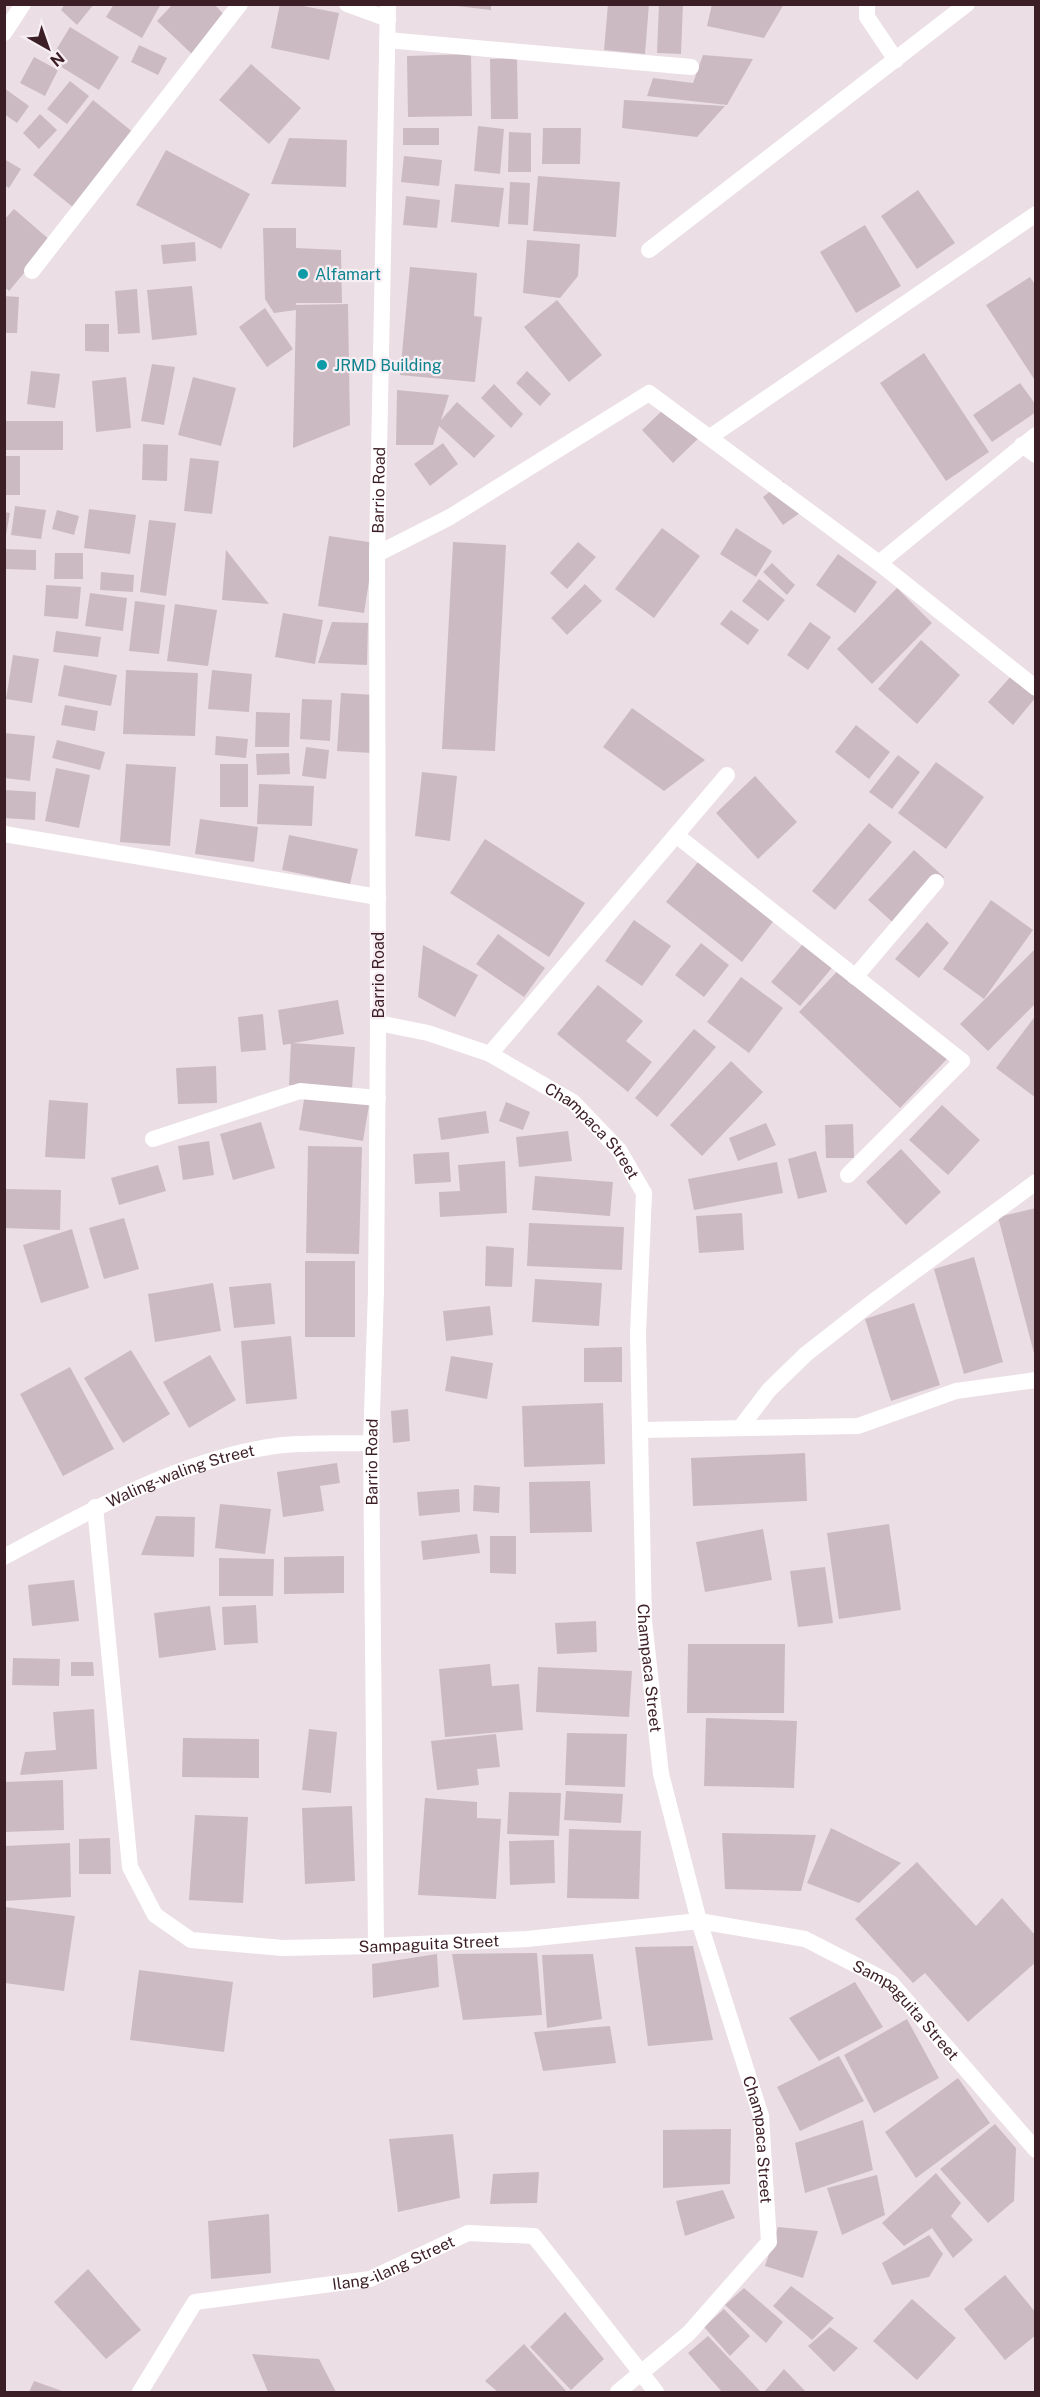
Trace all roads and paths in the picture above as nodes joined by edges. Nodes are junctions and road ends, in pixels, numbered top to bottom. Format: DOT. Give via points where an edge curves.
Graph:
graph roads {
  1 [pos="23,4"];
  2 [pos="240,4"];
  3 [pos="347,4"];
  4 [pos="867,4"];
  5 [pos="967,4"];
  6 [pos="388,12"];
  7 [pos="4,33"];
  8 [pos="387,40"];
  9 [pos="896,60"];
  10 [pos="691,67"];
  11 [pos="1035,214"];
  12 [pos="649,250"];
  13 [pos="32,270"];
  14 [pos="710,437"];
  15 [pos="1031,445"];
  16 [pos="377,554"];
  17 [pos="879,564"];
  18 [pos="1035,688"];
  19 [pos="727,775"];
  20 [pos="4,834"];
  21 [pos="675,835"];
  22 [pos="936,882"];
  23 [pos="378,897"];
  24 [pos="855,977"];
  25 [pos="378,1023"];
  26 [pos="490,1054"];
  27 [pos="378,1098"];
  28 [pos="153,1139"];
  29 [pos="848,1175"];
  30 [pos="1035,1182"];
  31 [pos="1035,1380"];
  32 [pos="740,1428"];
  33 [pos="640,1430"];
  34 [pos="371,1443"];
  35 [pos="95,1508"];
  36 [pos="4,1557"];
  37 [pos="699,1921"];
  38 [pos="376,1946"];
  39 [pos="1035,2150"];
  40 [pos="641,2373"];
  41 [pos="141,2392"];
  42 [pos="618,2392"];
  43 [pos="656,2392"];
  1 -- 7 [label="street"];
  2 -- 13 [label="street"];
  3 -- 6 [label="street"];
  4 -- 9 [label="street" via="867,17"];
  5 -- 9 [label="street"];
  6 -- 8 [label="street, Barrio Road"];
  8 -- 10 [label="street"];
  8 -- 16 [label="street, Barrio Road"];
  9 -- 12 [label="street"];
  11 -- 14 [label="street"];
  14 -- 16 [label="street" via="649,393 450,517"];
  14 -- 17 [label="street"];
  15 -- 17 [label="street"];
  16 -- 23 [label="street, Barrio Road"];
  17 -- 18 [label="street"];
  19 -- 21 [label="street"];
  20 -- 23 [label="street"];
  21 -- 24 [label="street"];
  21 -- 26 [label="street"];
  22 -- 24 [label="street"];
  23 -- 25 [label="street, Barrio Road"];
  24 -- 29 [label="street" via="962,1061"];
  25 -- 26 [label="street, Champaca Street" via="428,1033"];
  25 -- 27 [label="street, Barrio Road"];
  26 -- 33 [label="street, Champaca Street" via="573,1102 620,1150 644,1193 638,1334"];
  27 -- 28 [label="street" via="300,1091"];
  27 -- 34 [label="street, Barrio Road"];
  30 -- 32 [label="street" via="806,1354 769,1390"];
  31 -- 32 [label="street" via="956,1391 858,1426"];
  32 -- 33 [label="street"];
  33 -- 37 [label="street, Champaca Street" via="644,1622 661,1774"];
  34 -- 35 [label="street, Waling-waling Street" via="276,1446 213,1459"];
  34 -- 38 [label="street, Barrio Road"];
  35 -- 36 [label="street, Waling-waling Street"];
  35 -- 38 [label="street, Sampaguita Street" via="130,1867 155,1915 191,1940 283,1948"];
  37 -- 38 [label="street, Sampaguita Street" via="527,1939"];
  37 -- 39 [label="street, Sampaguita Street" via="805,1939 891,1983"];
  37 -- 40 [label="street, Champaca Street" via="761,2116 769,2241 689,2333"];
  40 -- 41 [label="street, Ilang-ilang Street" via="534,2236 468,2233 370,2279 195,2302"];
  40 -- 42 [label="street, Champaca Street"];
  40 -- 43 [label="street, Ilang-ilang Street"];
}
